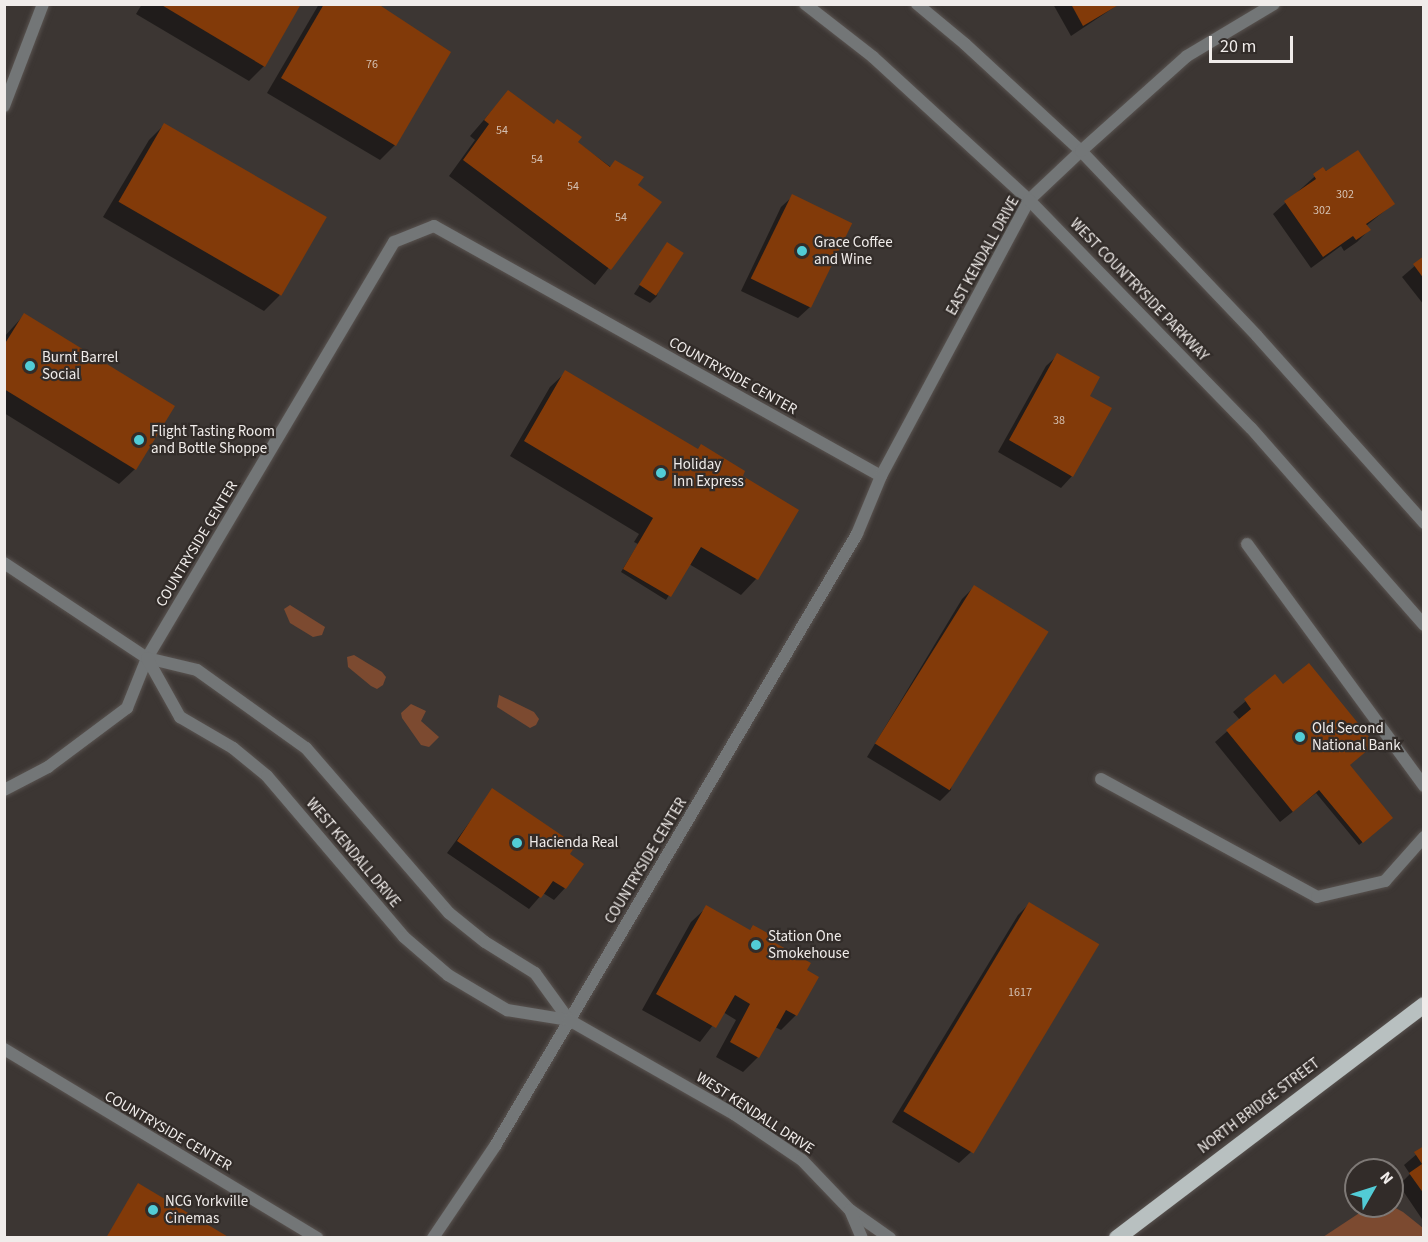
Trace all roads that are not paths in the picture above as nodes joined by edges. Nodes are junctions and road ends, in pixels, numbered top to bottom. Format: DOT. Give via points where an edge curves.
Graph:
graph roads {
  1 [pos="44,4"];
  2 [pos="805,4"];
  3 [pos="917,4"];
  4 [pos="1274,4"];
  5 [pos="4,106"];
  6 [pos="1081,151"];
  7 [pos="1029,200"];
  8 [pos="881,476"];
  9 [pos="1424,523"];
  10 [pos="1247,544"];
  11 [pos="4,563"];
  12 [pos="1424,626"];
  13 [pos="147,658"];
  14 [pos="1101,778"];
  15 [pos="1424,786"];
  16 [pos="4,790"];
  17 [pos="1424,837"];
  18 [pos="1424,1005"];
  19 [pos="569,1020"];
  20 [pos="4,1049"];
  21 [pos="850,1210"];
  22 [pos="317,1238"];
  23 [pos="433,1238"];
  24 [pos="862,1238"];
  25 [pos="891,1238"];
  26 [pos="1117,1238"];
  1 -- 5 [label="street"];
  2 -- 7 [label="street, WEST COUNTRYSIDE PARKWAY" via="873,57"];
  3 -- 6 [label="street"];
  4 -- 6 [label="street, EAST KENDALL DRIVE" via="1187,56"];
  6 -- 7 [label="street, EAST KENDALL DRIVE"];
  6 -- 9 [label="street" via="1257,336"];
  7 -- 8 [label="street, EAST KENDALL DRIVE"];
  7 -- 12 [label="street, WEST COUNTRYSIDE PARKWAY" via="1251,428"];
  8 -- 13 [label="street, COUNTRYSIDE CENTER" via="434,226 394,242"];
  8 -- 19 [label="street, COUNTRYSIDE CENTER" via="857,534"];
  10 -- 15 [label="street"];
  11 -- 13 [label="street, WEST KENDALL DRIVE"];
  13 -- 16 [label="street, COUNTRYSIDE CENTER" via="127,708 48,766"];
  13 -- 19 [label="street, WEST KENDALL DRIVE" via="197,670 306,748 449,914 535,973"];
  13 -- 19 [label="street, WEST KENDALL DRIVE" via="180,717 233,748 267,776 404,937 448,975 507,1011"];
  14 -- 17 [label="street" via="1317,897 1385,881"];
  18 -- 26 [label="highway, NORTH BRIDGE STREET"];
  19 -- 21 [label="street, WEST KENDALL DRIVE" via="734,1114 802,1160"];
  19 -- 23 [label="street, COUNTRYSIDE CENTER" via="495,1146"];
  20 -- 22 [label="street, COUNTRYSIDE CENTER"];
  21 -- 24 [label="street, WEST KENDALL DRIVE"];
  21 -- 25 [label="street, WEST KENDALL DRIVE"];
}
